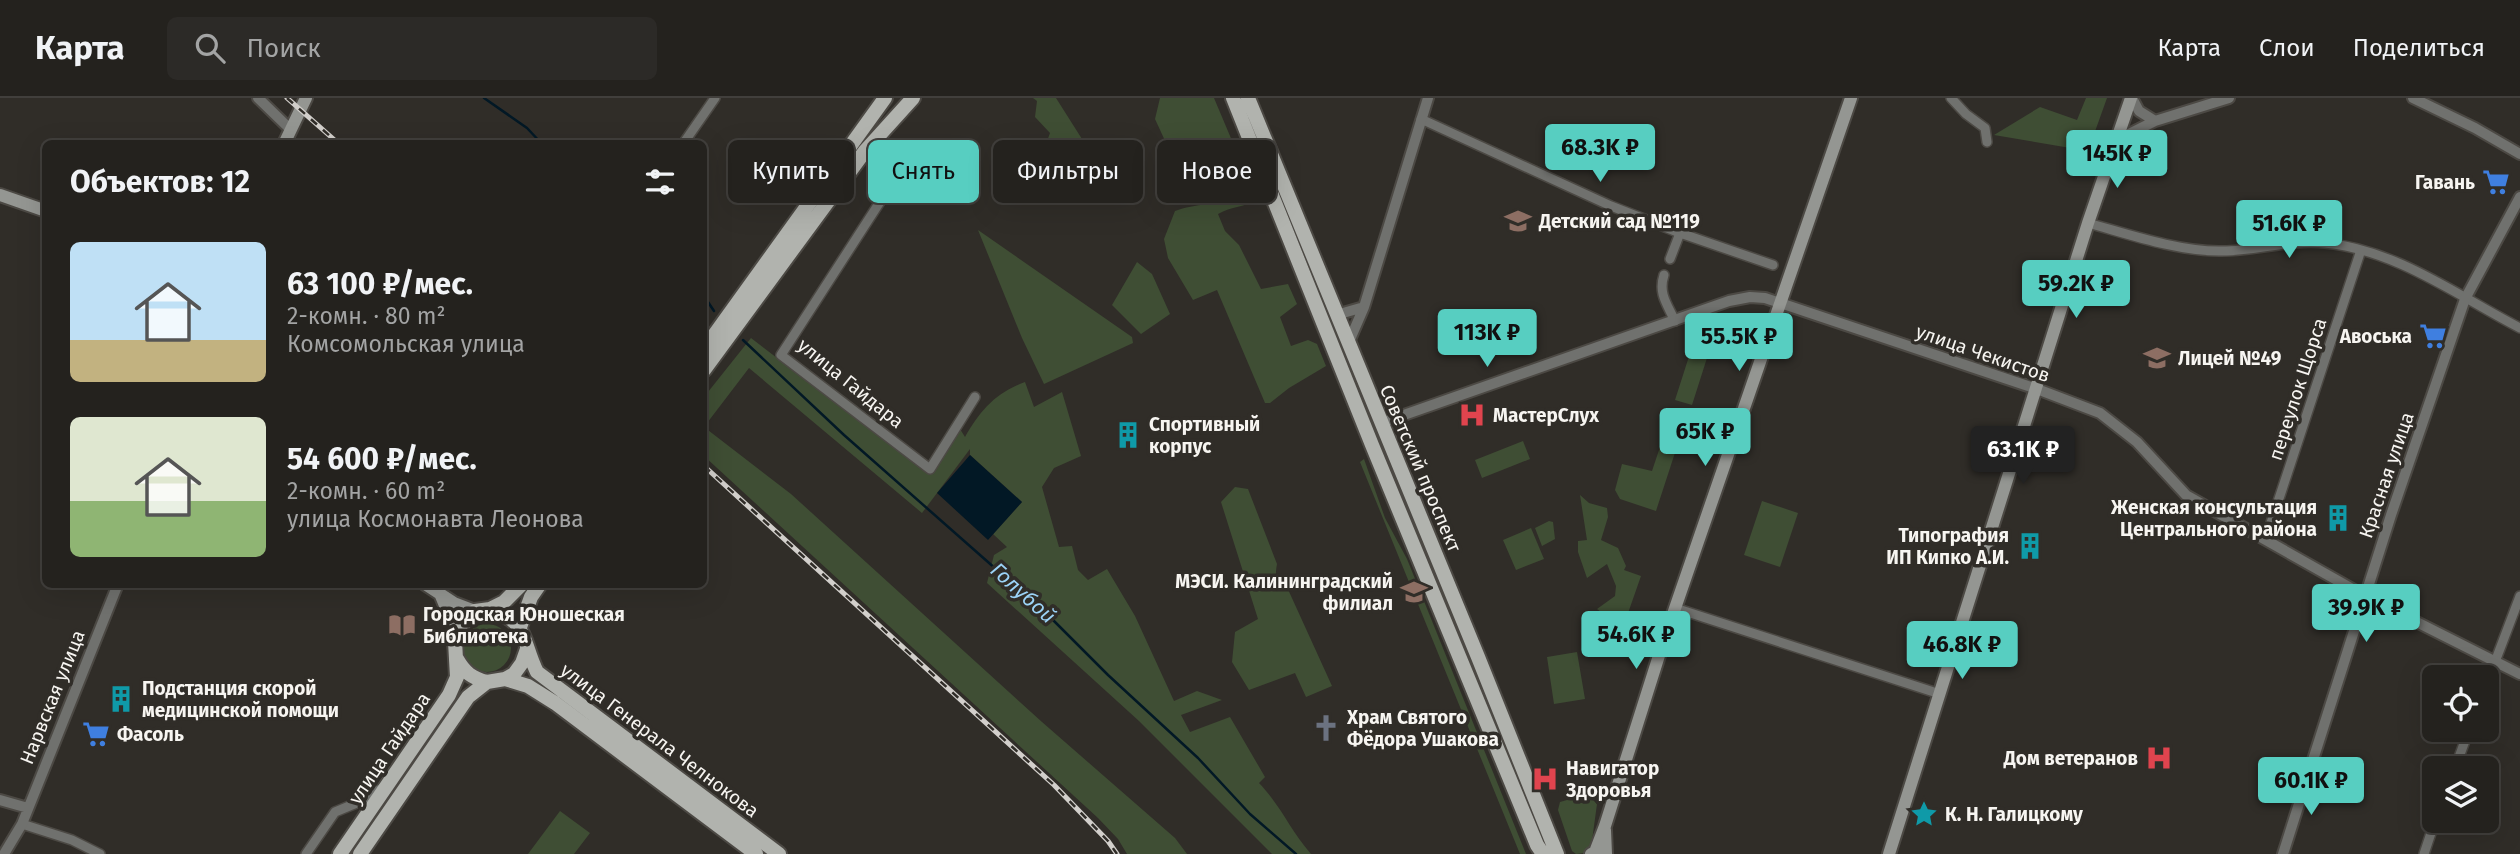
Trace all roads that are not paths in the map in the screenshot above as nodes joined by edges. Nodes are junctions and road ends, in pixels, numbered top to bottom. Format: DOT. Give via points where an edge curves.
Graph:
graph roads {
  1 [pos="258,98"];
  2 [pos="306,98"];
  3 [pos="715,98"];
  4 [pos="884,98"];
  5 [pos="913,98"];
  6 [pos="1233,98"];
  7 [pos="1248,98"];
  8 [pos="1428,98"];
  9 [pos="1851,98"];
  10 [pos="1951,98"];
  11 [pos="2132,98"];
  12 [pos="2229,98"];
  13 [pos="2413,98"];
  14 [pos="1422,119"];
  15 [pos="2155,121"];
  16 [pos="290,129"];
  17 [pos="286,140"];
  18 [pos="686,140"];
  19 [pos="2117,140"];
  20 [pos="1987,142"];
  21 [pos="865,151"];
  22 [pos="2520,154"];
  23 [pos="0,195"];
  24 [pos="2520,197"];
  25 [pos="42,210"];
  26 [pos="2088,223"];
  27 [pos="1680,233"];
  28 [pos="2361,250"];
  29 [pos="1670,259"];
  30 [pos="1773,265"];
  31 [pos="1664,275"];
  32 [pos="2465,299"];
  33 [pos="1781,303"];
  34 [pos="1364,307"];
  35 [pos="1336,315"];
  36 [pos="1675,321"];
  37 [pos="2520,328"];
  38 [pos="1348,344"];
  39 [pos="707,345"];
  40 [pos="707,366"];
  41 [pos="2037,389"];
  42 [pos="975,397"];
  43 [pos="1381,423"];
  44 [pos="2266,538"];
  45 [pos="116,588"];
  46 [pos="430,588"];
  47 [pos="518,588"];
  48 [pos="537,588"];
  49 [pos="441,596"];
  50 [pos="2365,596"];
  51 [pos="2520,596"];
  52 [pos="1675,608"];
  53 [pos="483,610"];
  54 [pos="520,627"];
  55 [pos="456,632"];
  56 [pos="527,649"];
  57 [pos="457,659"];
  58 [pos="2495,661"];
  59 [pos="2494,665"];
  60 [pos="2520,674"];
  61 [pos="505,679"];
  62 [pos="487,682"];
  63 [pos="1940,694"];
  64 [pos="389,783"];
  65 [pos="0,800"];
  66 [pos="28,808"];
  67 [pos="22,824"];
  68 [pos="1605,826"];
  69 [pos="2431,833"];
  70 [pos="1540,851"];
  71 [pos="4,854"];
  72 [pos="100,854"];
  73 [pos="306,854"];
  74 [pos="340,854"];
  75 [pos="360,854"];
  76 [pos="756,854"];
  77 [pos="779,854"];
  78 [pos="1557,854"];
  79 [pos="1591,854"];
  80 [pos="1606,854"];
  81 [pos="1889,854"];
  82 [pos="2283,854"];
  83 [pos="2424,854"];
  1 -- 16 [label="street"];
  2 -- 16 [label="main road"];
  3 -- 18 [label="street"];
  4 -- 39 [label="main road"];
  5 -- 21 [label="main road"];
  6 -- 70 [label="main road, Советский проспект"];
  7 -- 35 [label="main road, Советский проспект"];
  8 -- 14 [label="street"];
  9 -- 33 [label="main road"];
  10 -- 20 [label="street" via="1985,128"];
  11 -- 15 [label="street" via="2139,111"];
  11 -- 19 [label="main road"];
  12 -- 15 [label="street"];
  13 -- 22 [label="street"];
  14 -- 27 [label="street"];
  14 -- 34 [label="street"];
  15 -- 19 [label="street"];
  16 -- 17 [label="main road"];
  19 -- 26 [label="main road"];
  21 -- 40 [label="main road"];
  21 -- 42 [label="street, улица Гайдара" via="898,174 780,355 930,469"];
  23 -- 25 [label="main road"];
  24 -- 32 [label="street, Красная улица"];
  26 -- 28 [label="street" via="2218,251 2323,243"];
  26 -- 41 [label="main road"];
  27 -- 29 [label="street"];
  27 -- 30 [label="street"];
  28 -- 32 [label="street" via="2398,262"];
  28 -- 44 [label="street, переулок Щорса"];
  31 -- 36 [label="street" via="1661,294"];
  32 -- 37 [label="street"];
  32 -- 50 [label="street, Красная улица"];
  33 -- 36 [label="street, улица Чекистов" via="1750,297"];
  33 -- 41 [label="street, улица Чекистов"];
  33 -- 52 [label="main road"];
  34 -- 35 [label="street"];
  34 -- 38 [label="street"];
  35 -- 38 [label="main road, Советский проспект"];
  36 -- 43 [label="street, улица Чекистов"];
  38 -- 43 [label="main road, Советский проспект"];
  41 -- 44 [label="street, улица Чекистов" via="2100,413 2137,442 2186,495"];
  41 -- 63 [label="main road"];
  43 -- 78 [label="main road, Советский проспект"];
  44 -- 50 [label="street, улица Чекистов"];
  45 -- 66 [label="street, Нарвская улица"];
  46 -- 49 [label="main road"];
  47 -- 53 [label="main road" via="504,601"];
  48 -- 54 [label="main road"];
  49 -- 53 [label="main road"];
  49 -- 55 [label="main road"];
  50 -- 58 [label="street, улица Чекистов"];
  50 -- 82 [label="street, Красная улица"];
  51 -- 58 [label="street"];
  52 -- 63 [label="street"];
  52 -- 68 [label="main road"];
  53 -- 54 [label="main road" via="504,613"];
  53 -- 55 [label="main road" via="468,615"];
  54 -- 56 [label="main road"];
  55 -- 57 [label="main road, улица Гайдара"];
  56 -- 61 [label="main road" via="514,674"];
  56 -- 77 [label="main road, улица Генерала Челнокова" via="537,672"];
  57 -- 62 [label="main road" via="473,678"];
  57 -- 64 [label="main road, улица Гайдара" via="457,677 449,695"];
  58 -- 59 [label="street"];
  58 -- 60 [label="street, улица Чекистов"];
  61 -- 62 [label="main road"];
  61 -- 76 [label="main road, улица Генерала Челнокова" via="528,686 555,703"];
  62 -- 75 [label="main road, улица Гайдара" via="457,711"];
  63 -- 81 [label="main road"];
  64 -- 73 [label="street" via="335,812"];
  64 -- 74 [label="main road, улица Гайдара"];
  65 -- 66 [label="street"];
  66 -- 67 [label="street, Нарвская улица"];
  67 -- 71 [label="street, Нарвская улица"];
  67 -- 72 [label="street"];
  68 -- 79 [label="main road"];
  68 -- 80 [label="main road"];
  69 -- 83 [label="street"];
}
